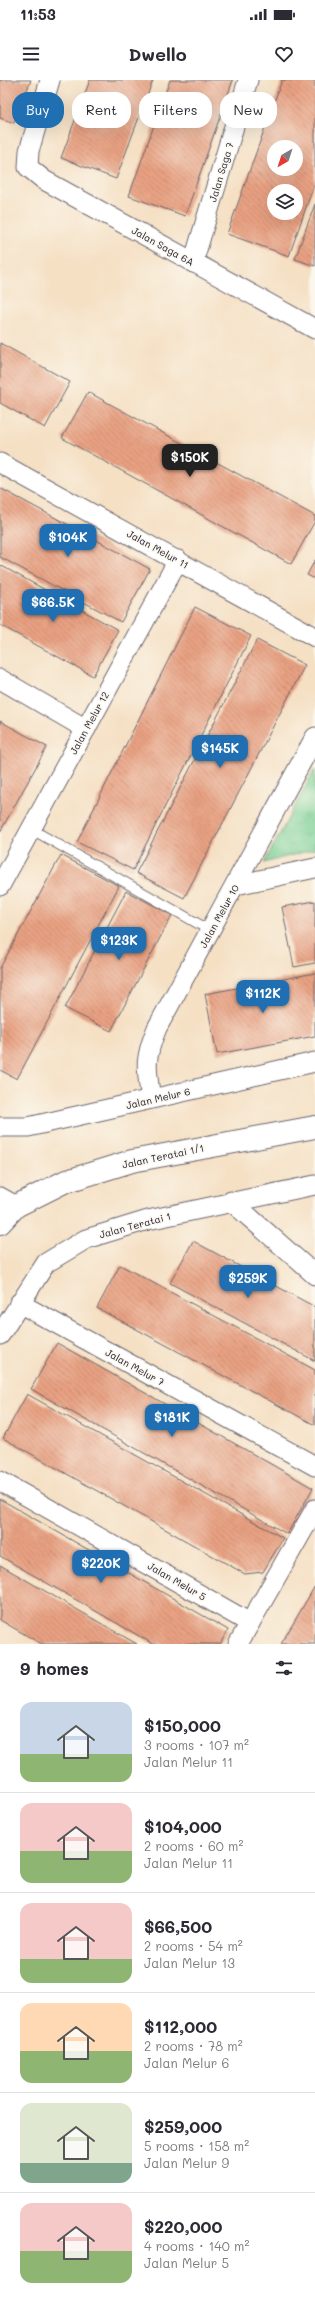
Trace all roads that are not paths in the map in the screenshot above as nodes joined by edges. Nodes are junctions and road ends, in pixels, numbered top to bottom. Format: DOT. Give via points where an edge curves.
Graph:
graph roads {
  1 [pos="50,80"];
  2 [pos="248,80"];
  3 [pos="193,263"];
  4 [pos="315,329"];
  5 [pos="0,463"];
  6 [pos="178,560"];
  7 [pos="315,637"];
  8 [pos="0,679"];
  9 [pos="86,729"];
  10 [pos="315,738"];
  11 [pos="31,829"];
  12 [pos="315,868"];
  13 [pos="236,885"];
  14 [pos="0,886"];
  15 [pos="211,931"];
  16 [pos="315,1062"];
  17 [pos="151,1099"];
  18 [pos="0,1127"];
  19 [pos="315,1127"];
  20 [pos="315,1185"];
  21 [pos="8,1201"];
  22 [pos="231,1201"];
  23 [pos="0,1223"];
  24 [pos="315,1275"];
  25 [pos="19,1303"];
  26 [pos="0,1336"];
  27 [pos="315,1466"];
  28 [pos="0,1480"];
  29 [pos="315,1509"];
  30 [pos="250,1623"];
  31 [pos="238,1644"];
  1 -- 3 [label="street, Jalan Saga 6A" via="29,151 28,167 44,180"];
  2 -- 3 [label="street, Jalan Saga 7"];
  3 -- 4 [label="street, Jalan Saga 6A"];
  5 -- 6 [label="street, Jalan Melur 11"];
  6 -- 7 [label="street, Jalan Melur 11"];
  6 -- 9 [label="street, Jalan Melur 12"];
  8 -- 9 [label="street"];
  9 -- 11 [label="street, Jalan Melur 12"];
  10 -- 13 [label="street, Jalan Melur 10"];
  11 -- 14 [label="street, Jalan Melur 12"];
  11 -- 15 [label="lane"];
  12 -- 13 [label="street"];
  13 -- 15 [label="street, Jalan Melur 10"];
  15 -- 17 [label="street, Jalan Melur 10" via="147,1051 146,1070"];
  16 -- 17 [label="street, Jalan Melur 6"];
  17 -- 18 [label="street, Jalan Melur 6" via="28,1127"];
  19 -- 21 [label="street, Jalan Teratai 1/1" via="132,1161"];
  20 -- 22 [label="street, Jalan Teratai 1"];
  21 -- 23 [label="street, Jalan Teratai 1/1"];
  22 -- 24 [label="street"];
  22 -- 25 [label="street, Jalan Teratai 1" via="148,1220 86,1239 46,1262"];
  25 -- 26 [label="street, Jalan Teratai 1"];
  25 -- 27 [label="street, Jalan Melur 7"];
  28 -- 30 [label="street, Jalan Melur 5"];
  29 -- 30 [label="street"];
  30 -- 31 [label="street"];
}
